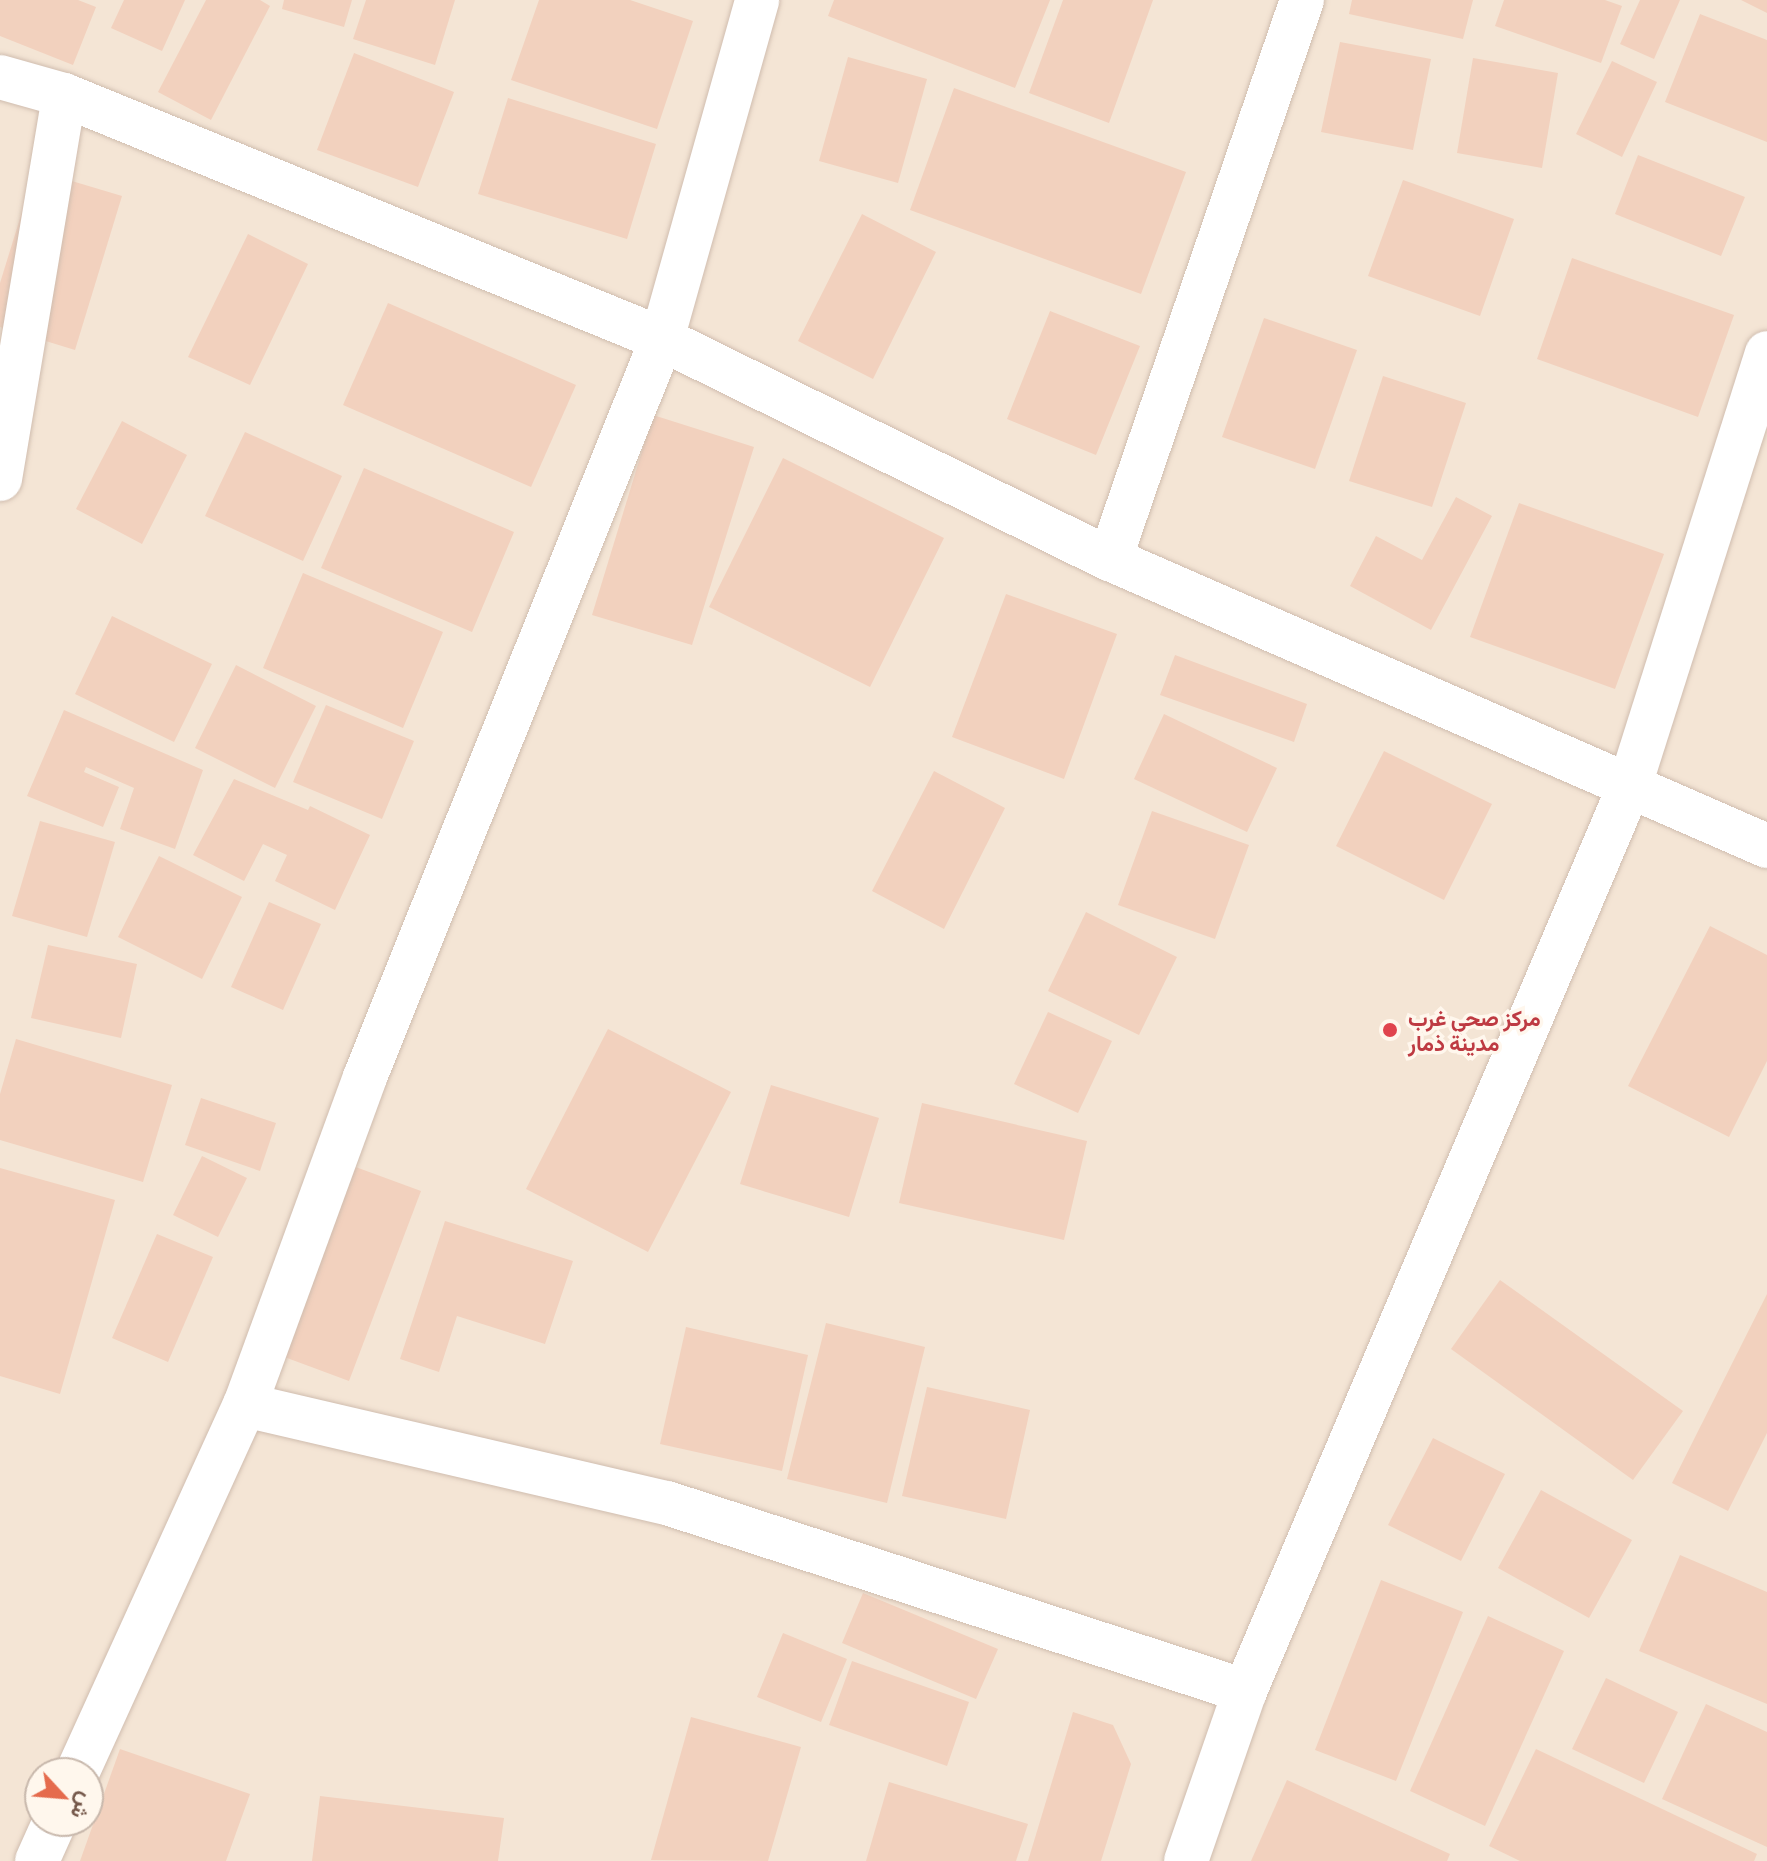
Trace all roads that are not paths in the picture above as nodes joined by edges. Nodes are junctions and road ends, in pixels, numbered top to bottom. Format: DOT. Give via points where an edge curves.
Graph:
graph roads {
  1 [pos="757,0"];
  2 [pos="1302,0"];
  3 [pos="0,77"];
  4 [pos="64,95"];
  5 [pos="662,339"];
  6 [pos="1767,353"];
  7 [pos="0,479"];
  8 [pos="1110,559"];
  9 [pos="1630,785"];
  10 [pos="1767,846"];
  11 [pos="245,1405"];
  12 [pos="1245,1691"];
  13 [pos="84,1757"];
  14 [pos="48,1837"];
  15 [pos="37,1861"];
  16 [pos="1186,1861"];
  1 -- 5 [label="street"];
  2 -- 8 [label="street"];
  3 -- 4 [label="street"];
  4 -- 5 [label="street"];
  4 -- 7 [label="street"];
  5 -- 8 [label="street"];
  5 -- 11 [label="street" via="365,1077"];
  6 -- 9 [label="street"];
  8 -- 9 [label="street"];
  9 -- 10 [label="street"];
  9 -- 12 [label="street"];
  11 -- 12 [label="street" via="667,1503"];
  11 -- 13 [label="street"];
  12 -- 16 [label="street"];
  14 -- 15 [label="street"];
}
